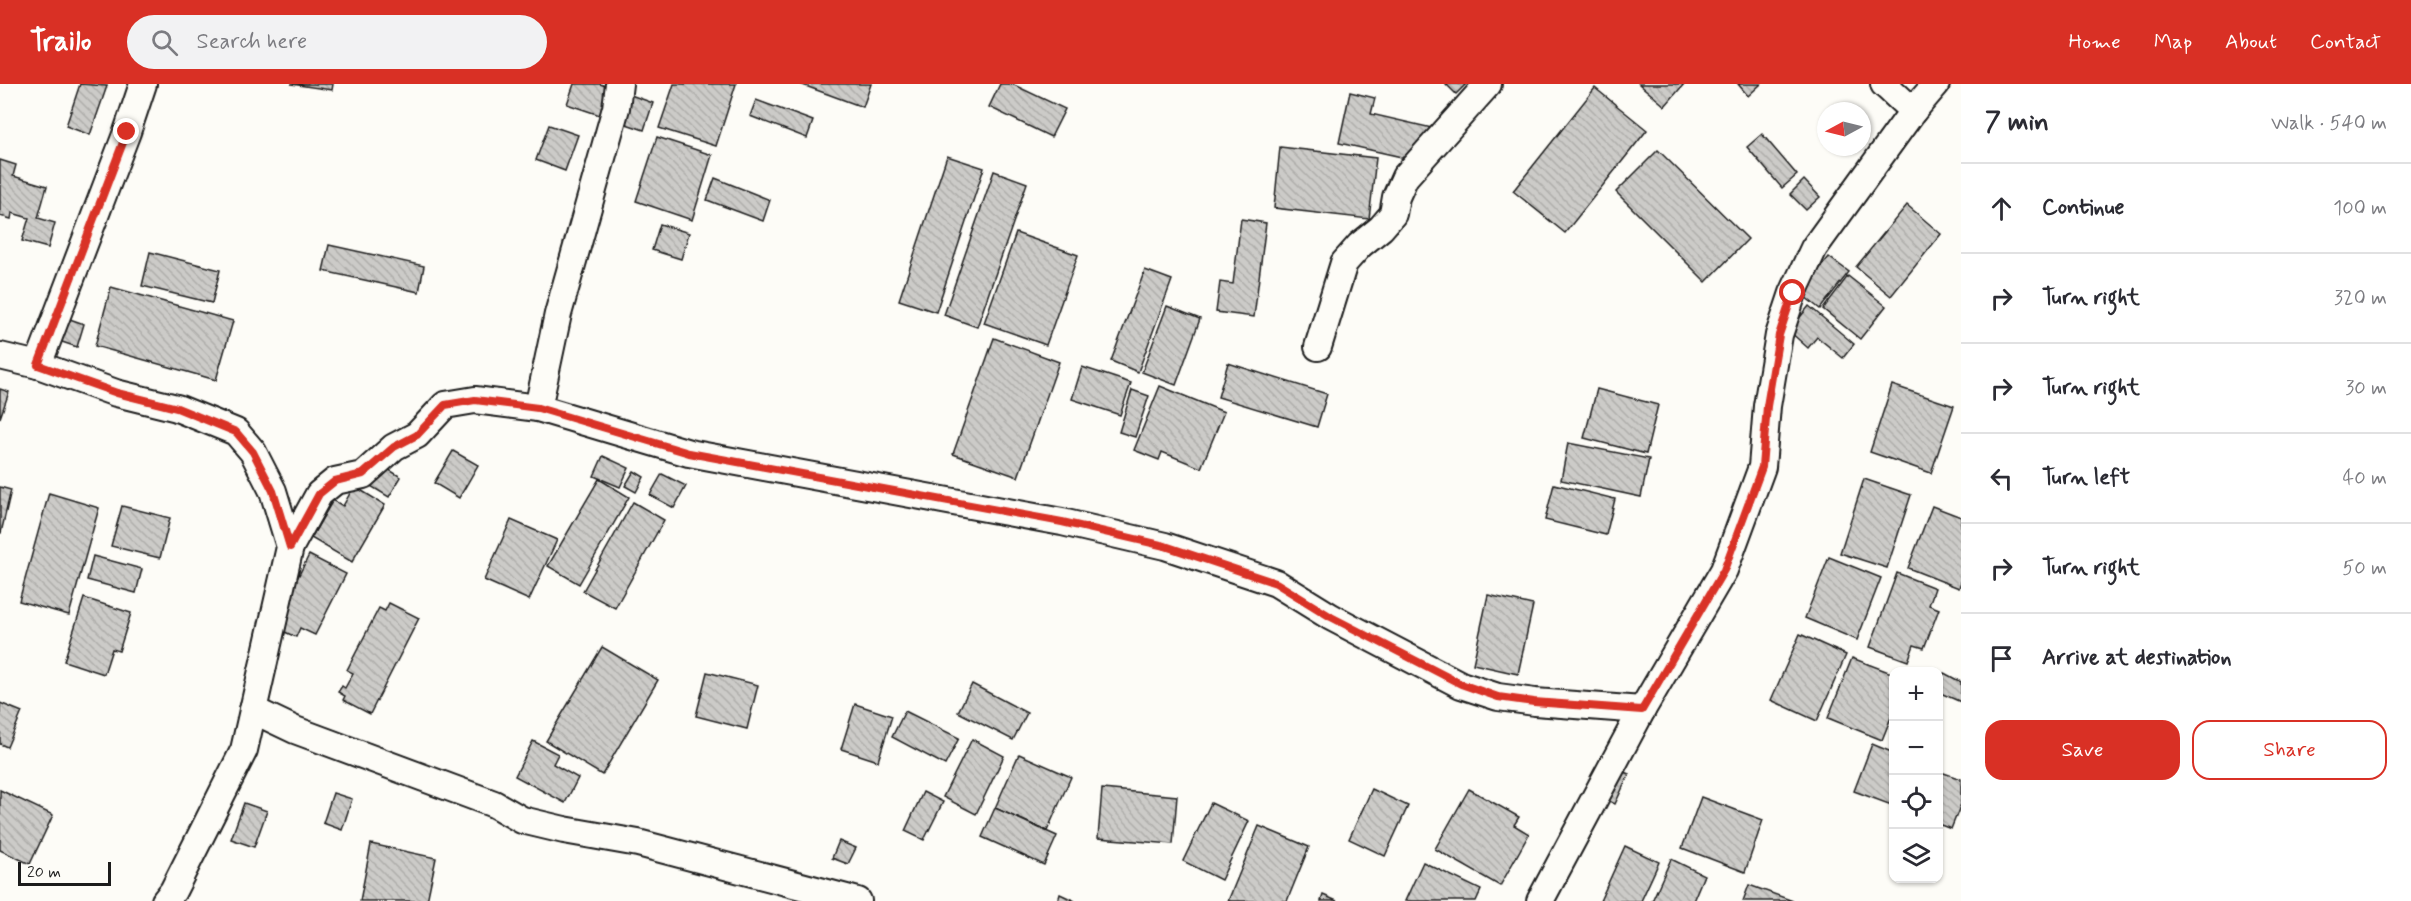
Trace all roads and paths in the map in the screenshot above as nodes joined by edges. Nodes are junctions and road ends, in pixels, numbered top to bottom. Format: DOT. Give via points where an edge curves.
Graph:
graph roads {
  1 [pos="143,84"];
  2 [pos="619,84"];
  3 [pos="1488,84"];
  4 [pos="1884,84"];
  5 [pos="1936,84"];
  6 [pos="1913,111"];
  7 [pos="1318,347"];
  8 [pos="0,356"];
  9 [pos="38,365"];
  10 [pos="538,408"];
  11 [pos="290,547"];
  12 [pos="253,710"];
  13 [pos="1642,710"];
  14 [pos="165,901"];
  15 [pos="858,901"];
  16 [pos="1540,901"];
  1 -- 9 [label="street"];
  2 -- 10 [label="street" via="616,108 558,314"];
  3 -- 7 [label="street" via="1405,177 1393,214 1344,263"];
  4 -- 6 [label="street"];
  5 -- 6 [label="street"];
  6 -- 13 [label="street" via="1814,248 1801,275 1779,335 1762,467 1724,570"];
  8 -- 9 [label="street"];
  9 -- 11 [label="street" via="117,393 177,408 236,432 253,452 273,491"];
  10 -- 11 [label="street" via="475,400 445,405 417,435 394,447 363,474 335,481 319,494"];
  10 -- 13 [label="street" via="689,453 1062,522 1165,546 1276,583 1331,617 1461,684 1498,697"];
  11 -- 12 [label="street"];
  12 -- 14 [label="street" via="244,750 174,891"];
  12 -- 15 [label="street" via="295,730 494,804 522,820 638,843"];
  13 -- 16 [label="street"];
}
